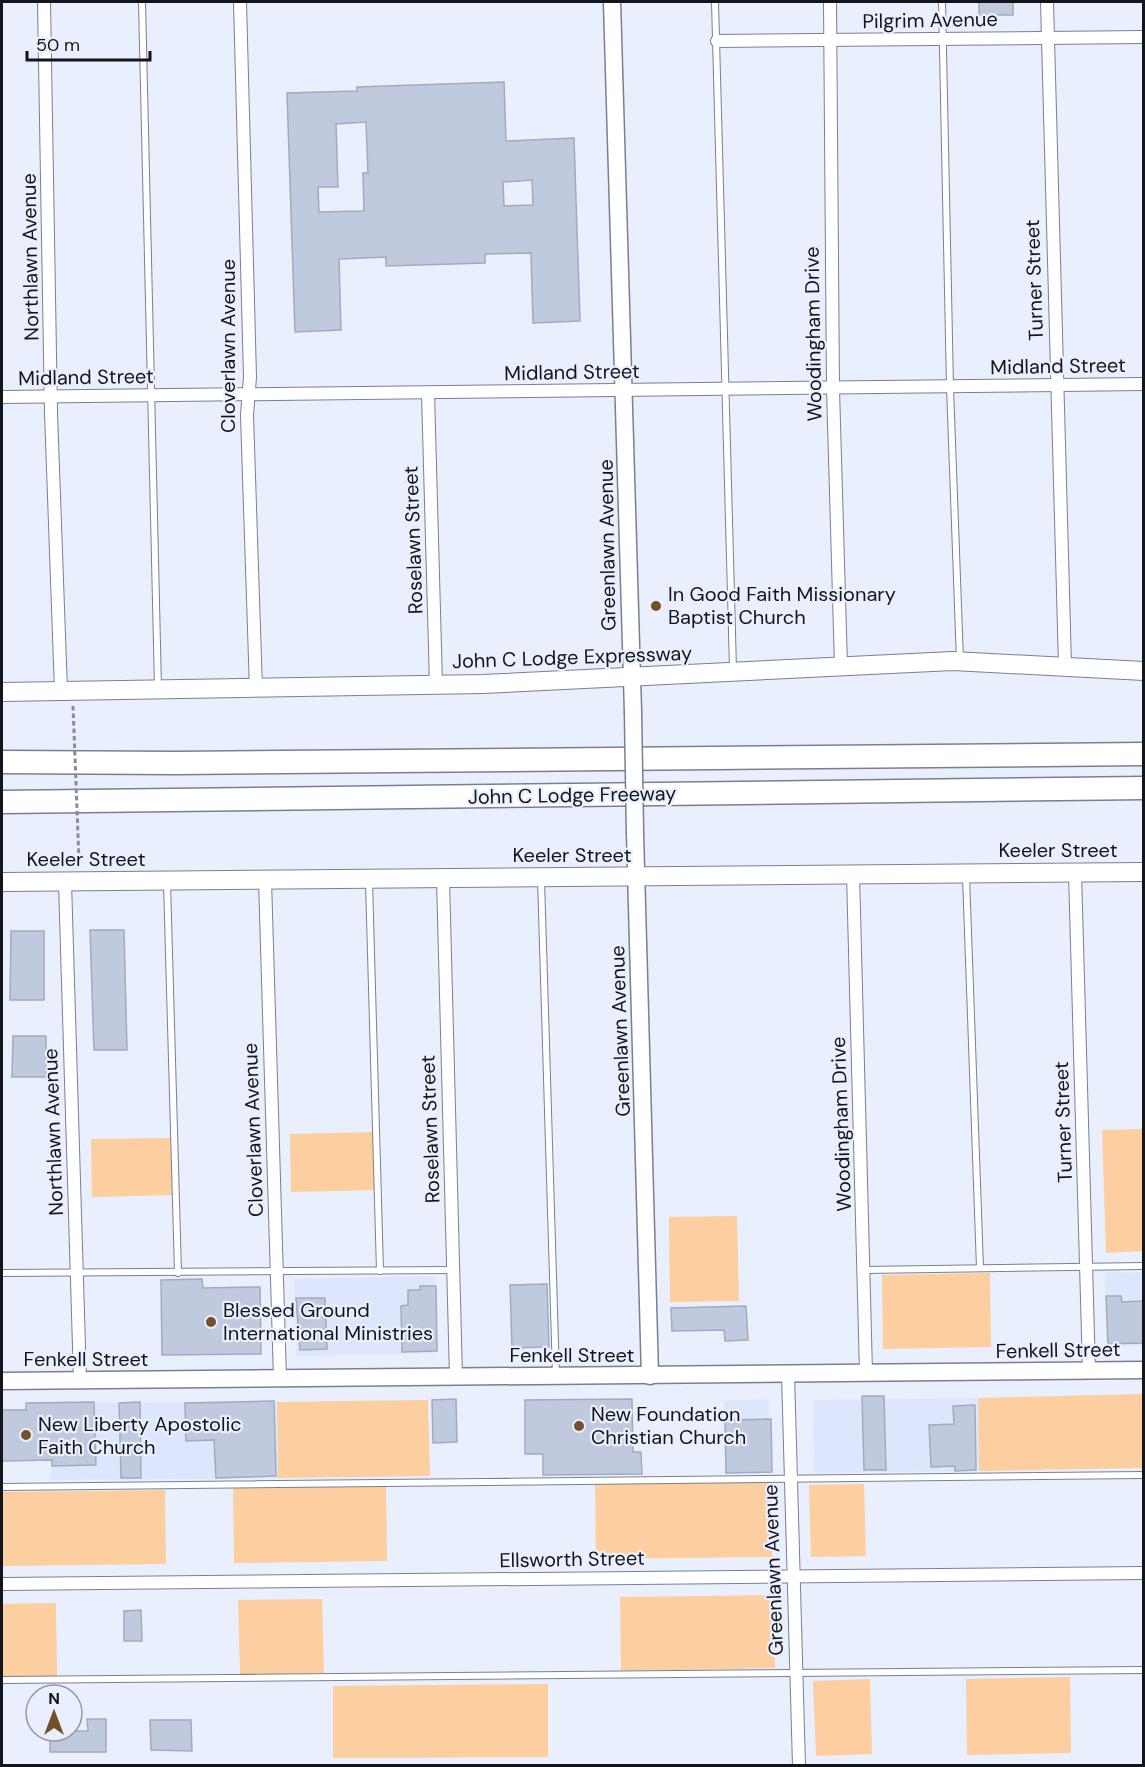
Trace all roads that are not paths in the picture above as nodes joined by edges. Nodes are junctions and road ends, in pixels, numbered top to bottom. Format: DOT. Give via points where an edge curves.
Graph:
graph roads {
  1 [pos="44,2"];
  2 [pos="142,2"];
  3 [pos="240,2"];
  4 [pos="612,2"];
  5 [pos="715,2"];
  6 [pos="830,2"];
  7 [pos="942,2"];
  8 [pos="1047,2"];
  9 [pos="1143,37"];
  10 [pos="1048,38"];
  11 [pos="943,40"];
  12 [pos="717,41"];
  13 [pos="831,41"];
  14 [pos="1143,384"];
  15 [pos="1057,386"];
  16 [pos="950,387"];
  17 [pos="833,388"];
  18 [pos="726,390"];
  19 [pos="623,391"];
  20 [pos="428,393"];
  21 [pos="151,395"];
  22 [pos="249,395"];
  23 [pos="2,397"];
  24 [pos="51,397"];
  25 [pos="960,661"];
  26 [pos="841,666"];
  27 [pos="1065,666"];
  28 [pos="1143,671"];
  29 [pos="733,673"];
  30 [pos="631,677"];
  31 [pos="436,686"];
  32 [pos="158,690"];
  33 [pos="256,690"];
  34 [pos="2,692"];
  35 [pos="61,692"];
  36 [pos="1143,754"];
  37 [pos="2,762"];
  38 [pos="1143,788"];
  39 [pos="2,802"];
  40 [pos="1143,872"];
  41 [pos="966,873"];
  42 [pos="1075,873"];
  43 [pos="853,874"];
  44 [pos="636,877"];
  45 [pos="541,878"];
  46 [pos="369,879"];
  47 [pos="443,879"];
  48 [pos="265,880"];
  49 [pos="167,881"];
  50 [pos="2,882"];
  51 [pos="65,882"];
  52 [pos="1086,1266"];
  53 [pos="1143,1266"];
  54 [pos="980,1268"];
  55 [pos="865,1269"];
  56 [pos="453,1270"];
  57 [pos="380,1271"];
  58 [pos="277,1272"];
  59 [pos="2,1273"];
  60 [pos="77,1273"];
  61 [pos="178,1273"];
  62 [pos="1143,1370"];
  63 [pos="1089,1371"];
  64 [pos="866,1373"];
  65 [pos="788,1374"];
  66 [pos="556,1376"];
  67 [pos="650,1376"];
  68 [pos="456,1377"];
  69 [pos="280,1379"];
  70 [pos="80,1380"];
  71 [pos="2,1381"];
  72 [pos="1143,1475"];
  73 [pos="791,1480"];
  74 [pos="2,1487"];
  75 [pos="1143,1573"];
  76 [pos="794,1576"];
  77 [pos="2,1584"];
  78 [pos="1143,1670"];
  79 [pos="797,1674"];
  80 [pos="2,1680"];
  81 [pos="799,1766"];
  1 -- 24 [label="street, Northlawn Avenue"];
  2 -- 21 [label="lane"];
  3 -- 22 [label="street, Cloverlawn Avenue"];
  4 -- 19 [label="street, Greenlawn Avenue"];
  5 -- 12 [label="lane"];
  6 -- 13 [label="street, Woodingham Drive"];
  7 -- 11 [label="lane"];
  8 -- 10 [label="street, Turner Street"];
  9 -- 10 [label="street, Pilgrim Avenue"];
  10 -- 11 [label="street, Pilgrim Avenue"];
  10 -- 15 [label="street, Turner Street"];
  11 -- 13 [label="street, Pilgrim Avenue"];
  11 -- 16 [label="lane"];
  12 -- 13 [label="street, Pilgrim Avenue"];
  12 -- 18 [label="lane"];
  13 -- 17 [label="street, Woodingham Drive"];
  14 -- 15 [label="street, Midland Street"];
  15 -- 16 [label="street, Midland Street"];
  15 -- 27 [label="street, Turner Street"];
  16 -- 17 [label="street, Midland Street"];
  16 -- 25 [label="lane"];
  17 -- 18 [label="street, Midland Street"];
  17 -- 26 [label="street, Woodingham Drive"];
  18 -- 19 [label="street, Midland Street"];
  18 -- 29 [label="lane"];
  19 -- 20 [label="street, Midland Street"];
  19 -- 30 [label="street, Greenlawn Avenue"];
  20 -- 22 [label="street, Midland Street"];
  20 -- 31 [label="street, Roselawn Street"];
  21 -- 22 [label="street, Midland Street"];
  21 -- 24 [label="street, Midland Street"];
  21 -- 32 [label="lane"];
  22 -- 33 [label="street, Cloverlawn Avenue"];
  23 -- 24 [label="street, Midland Street"];
  24 -- 35 [label="street, Northlawn Avenue"];
  25 -- 26 [label="main road, John C Lodge Expressway"];
  25 -- 27 [label="main road, John C Lodge Expressway"];
  26 -- 29 [label="main road, John C Lodge Expressway"];
  27 -- 28 [label="main road, John C Lodge Expressway"];
  29 -- 30 [label="main road, John C Lodge Expressway"];
  30 -- 31 [label="main road, John C Lodge Expressway"];
  30 -- 44 [label="street, Greenlawn Avenue, bridge"];
  31 -- 33 [label="main road, John C Lodge Expressway"];
  32 -- 33 [label="main road, John C Lodge Expressway"];
  32 -- 35 [label="main road, John C Lodge Expressway"];
  34 -- 35 [label="main road, John C Lodge Expressway"];
  36 -- 37 [label="highway, John C Lodge Freeway"];
  38 -- 39 [label="highway, John C Lodge Freeway"];
  40 -- 42 [label="main road, Keeler Street"];
  41 -- 42 [label="main road, Keeler Street"];
  41 -- 43 [label="main road, Keeler Street"];
  41 -- 54 [label="lane"];
  42 -- 52 [label="street, Turner Street"];
  43 -- 44 [label="main road, Keeler Street"];
  43 -- 55 [label="street, Woodingham Drive"];
  44 -- 45 [label="main road, Keeler Street"];
  44 -- 67 [label="street, Greenlawn Avenue"];
  45 -- 47 [label="main road, Keeler Street"];
  45 -- 66 [label="lane"];
  46 -- 47 [label="main road, Keeler Street"];
  46 -- 48 [label="main road, Keeler Street"];
  46 -- 57 [label="lane"];
  47 -- 56 [label="street, Roselawn Street"];
  48 -- 49 [label="main road, Keeler Street"];
  48 -- 58 [label="street, Cloverlawn Avenue"];
  49 -- 51 [label="main road, Keeler Street"];
  49 -- 61 [label="lane"];
  50 -- 51 [label="main road, Keeler Street"];
  51 -- 60 [label="street, Northlawn Avenue"];
  52 -- 53 [label="lane"];
  52 -- 54 [label="lane"];
  52 -- 63 [label="street, Turner Street"];
  54 -- 55 [label="lane"];
  55 -- 64 [label="street, Woodingham Drive"];
  56 -- 57 [label="lane"];
  56 -- 68 [label="street, Roselawn Street"];
  57 -- 58 [label="lane"];
  58 -- 61 [label="lane"];
  58 -- 69 [label="street, Cloverlawn Avenue"];
  59 -- 60 [label="lane"];
  60 -- 61 [label="lane"];
  60 -- 70 [label="street, Northlawn Avenue"];
  62 -- 63 [label="street, Fenkell Street"];
  63 -- 64 [label="street, Fenkell Street"];
  64 -- 65 [label="street, Fenkell Street"];
  65 -- 67 [label="street, Fenkell Street"];
  65 -- 73 [label="street, Greenlawn Avenue"];
  66 -- 67 [label="street, Fenkell Street"];
  66 -- 68 [label="street, Fenkell Street"];
  68 -- 69 [label="street, Fenkell Street"];
  69 -- 70 [label="street, Fenkell Street"];
  70 -- 71 [label="street, Fenkell Street"];
  72 -- 73 [label="lane"];
  73 -- 74 [label="lane"];
  73 -- 76 [label="street, Greenlawn Avenue"];
  75 -- 76 [label="street, Ellsworth Street"];
  76 -- 77 [label="street, Ellsworth Street"];
  76 -- 79 [label="street, Greenlawn Avenue"];
  78 -- 79 [label="lane"];
  79 -- 80 [label="lane"];
  79 -- 81 [label="street, Greenlawn Avenue"];
}
